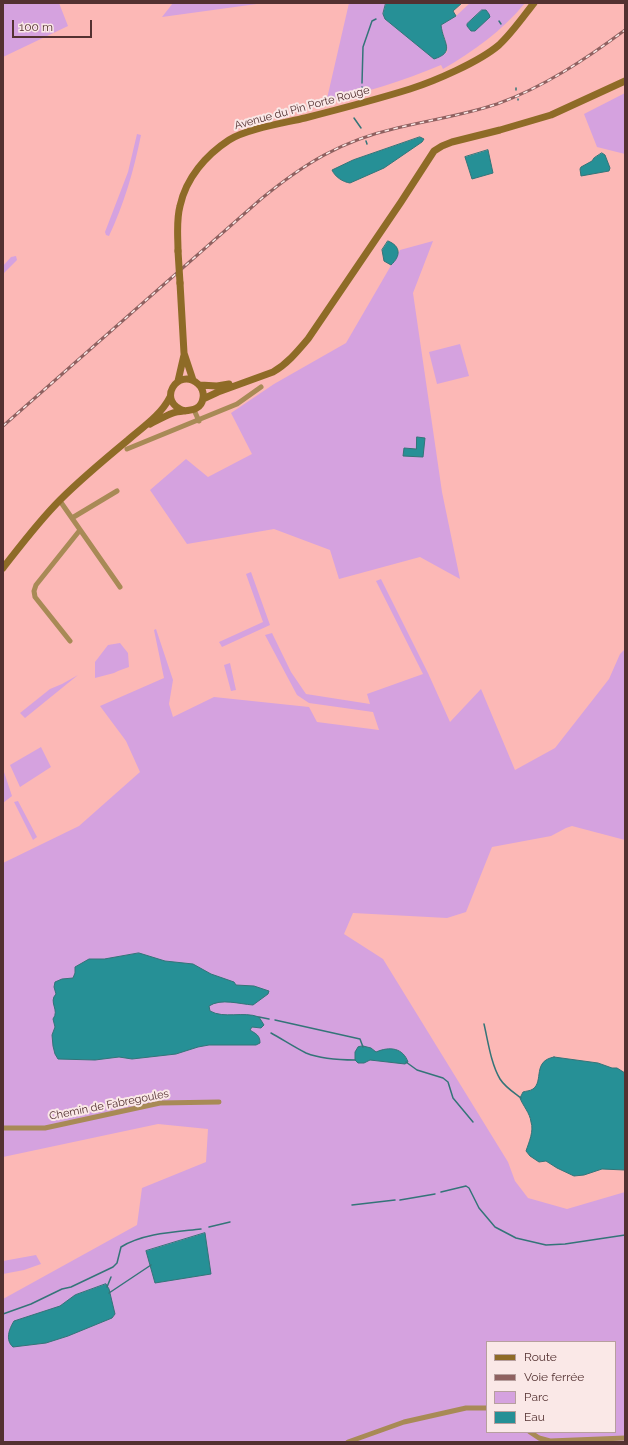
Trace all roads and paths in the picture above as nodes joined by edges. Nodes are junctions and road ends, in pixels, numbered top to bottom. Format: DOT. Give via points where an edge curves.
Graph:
graph roads {
  1 [pos="534,3"];
  2 [pos="625,81"];
  3 [pos="184,353"];
  4 [pos="193,380"];
  5 [pos="178,381"];
  6 [pos="247,382"];
  7 [pos="200,385"];
  8 [pos="261,386"];
  9 [pos="170,397"];
  10 [pos="203,399"];
  11 [pos="194,410"];
  12 [pos="185,411"];
  13 [pos="199,421"];
  14 [pos="146,426"];
  15 [pos="127,449"];
  16 [pos="117,491"];
  17 [pos="60,501"];
  18 [pos="72,518"];
  19 [pos="80,530"];
  20 [pos="3,568"];
  21 [pos="120,587"];
  22 [pos="70,641"];
  23 [pos="219,1102"];
  24 [pos="3,1128"];
  25 [pos="486,1408"];
  26 [pos="532,1433"];
  27 [pos="625,1438"];
  28 [pos="348,1442"];
  1 -- 3 [label="main road, Avenue du Pin Porte Rouge, bridge" via="499,45 478,59 410,89 230,139 202,162 190,178 180,205 177,227"];
  2 -- 6 [label="main road" via="551,115 442,146 434,151 308,340 281,368"];
  3 -- 4 [label="main road, Avenue du Pin Porte Rouge"];
  3 -- 5 [label="main road, Avenue du Pin Porte Rouge"];
  4 -- 5 [label="main road"];
  4 -- 7 [label="main road"];
  5 -- 9 [label="main road"];
  6 -- 7 [label="main road" via="217,386"];
  6 -- 10 [label="main road"];
  7 -- 10 [label="main road"];
  8 -- 13 [label="street" via="237,404"];
  9 -- 12 [label="main road" via="175,406"];
  9 -- 14 [label="main road"];
  10 -- 11 [label="main road"];
  11 -- 12 [label="main road"];
  11 -- 13 [label="street"];
  12 -- 14 [label="main road" via="174,412"];
  13 -- 15 [label="street"];
  14 -- 17 [label="main road"];
  16 -- 18 [label="street"];
  17 -- 18 [label="street"];
  17 -- 20 [label="main road"];
  18 -- 19 [label="street"];
  19 -- 21 [label="street"];
  19 -- 22 [label="street" via="36,585 34,592 35,597"];
  23 -- 24 [label="street, Chemin de Fabregoules" via="160,1103 45,1128"];
  25 -- 28 [label="street" via="466,1408 404,1422"];
  26 -- 27 [label="street" via="550,1441"];
}
